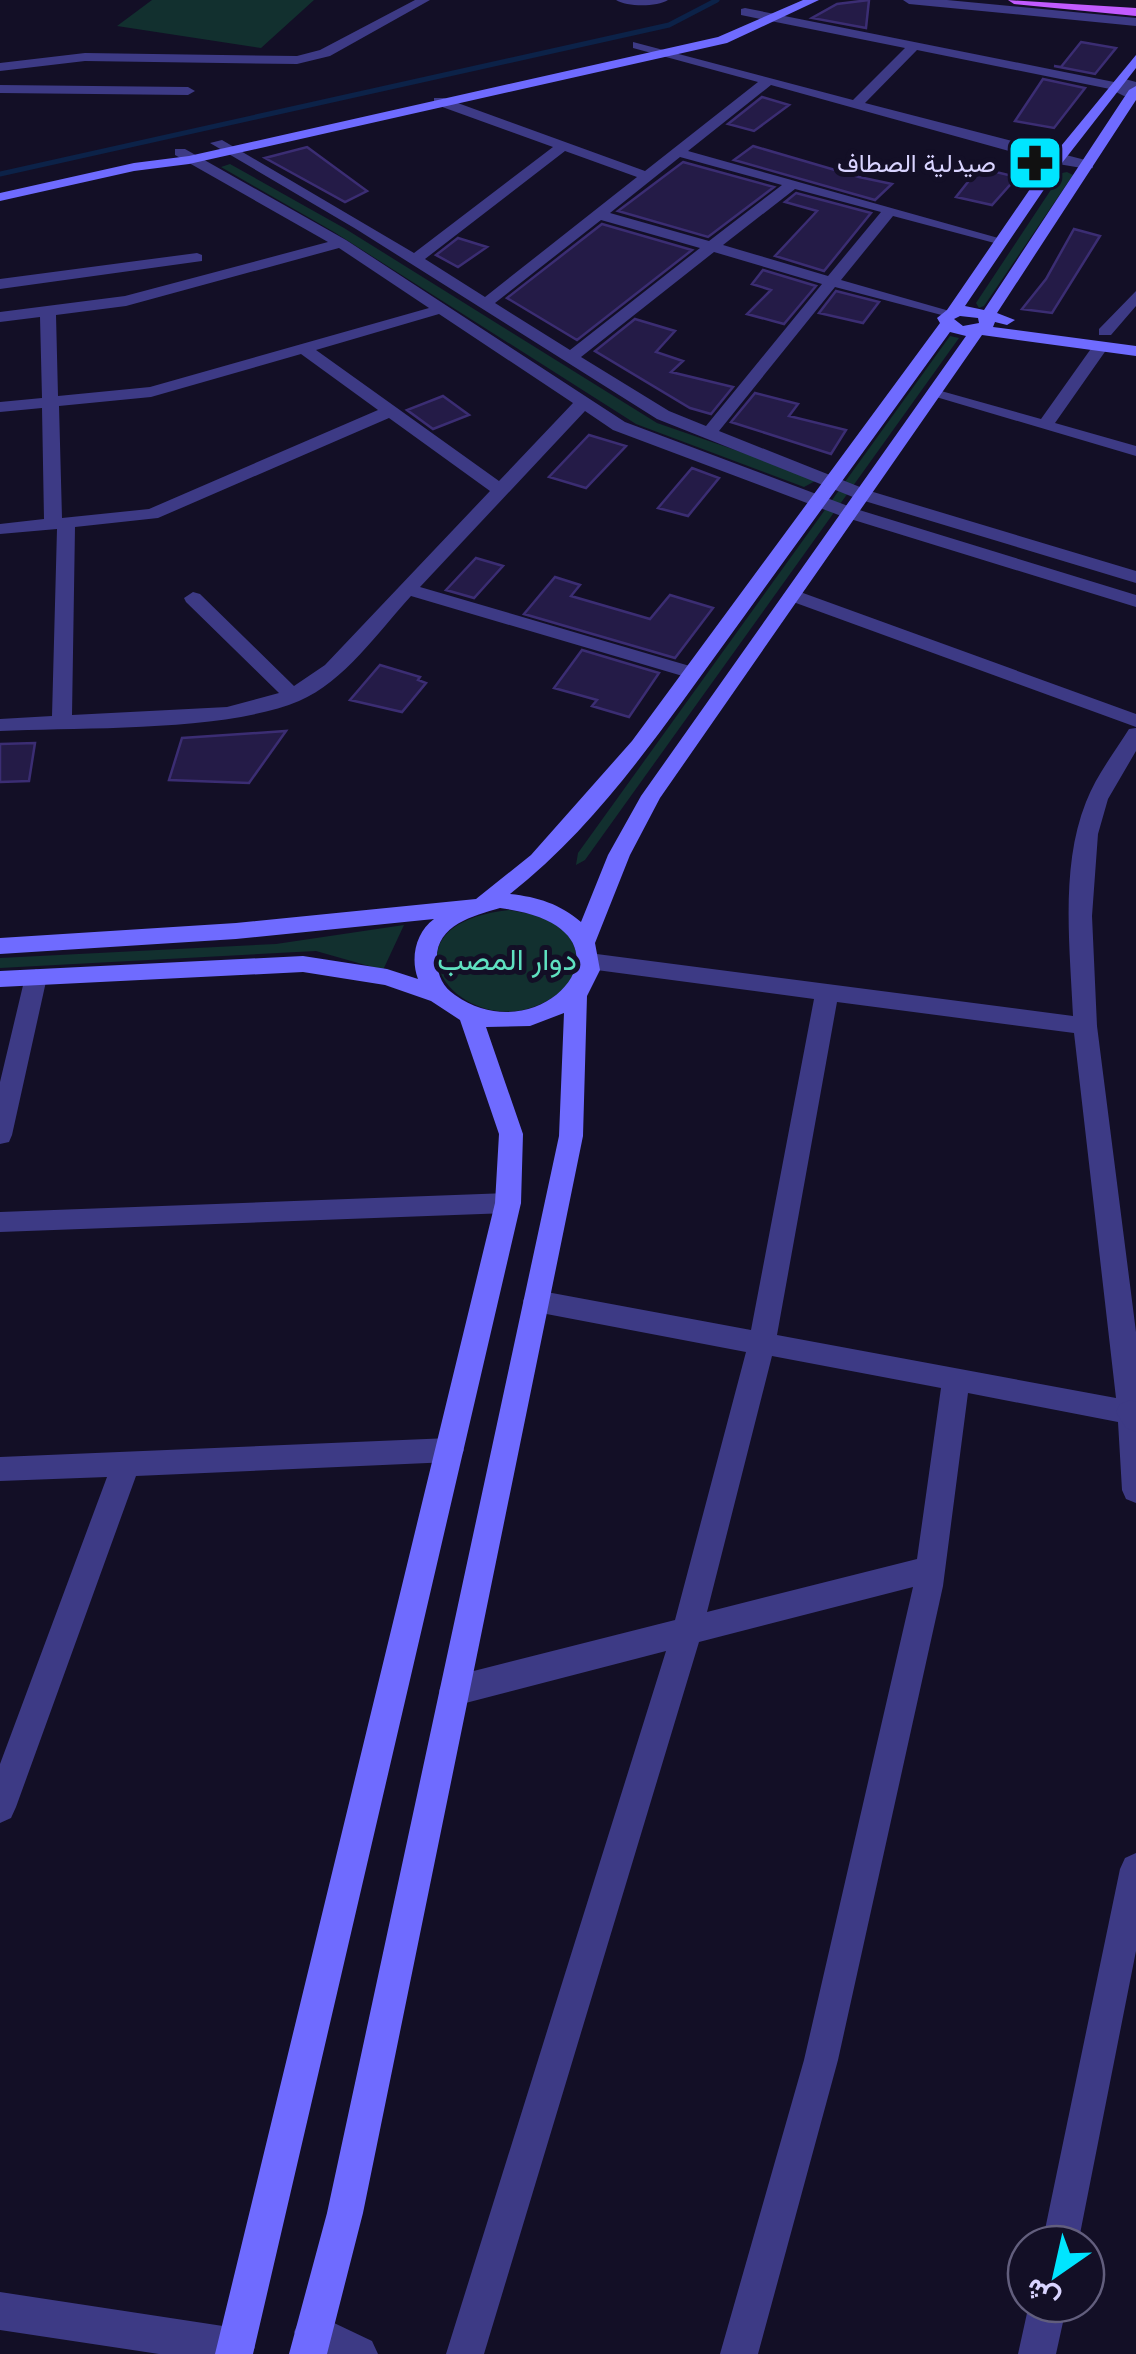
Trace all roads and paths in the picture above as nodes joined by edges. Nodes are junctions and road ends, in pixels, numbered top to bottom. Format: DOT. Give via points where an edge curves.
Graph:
graph roads {
  1 [pos="424,0"];
  2 [pos="622,0"];
  3 [pos="662,0"];
  4 [pos="774,0"];
  5 [pos="813,0"];
  6 [pos="909,0"];
  7 [pos="1014,0"];
  8 [pos="1126,0"];
  9 [pos="1136,1"];
  10 [pos="745,12"];
  11 [pos="1136,12"];
  12 [pos="774,18"];
  13 [pos="730,19"];
  14 [pos="1136,22"];
  15 [pos="714,26"];
  16 [pos="638,45"];
  17 [pos="914,46"];
  18 [pos="664,52"];
  19 [pos="1136,59"];
  20 [pos="0,67"];
  21 [pos="768,81"];
  22 [pos="1114,86"];
  23 [pos="0,89"];
  24 [pos="1136,90"];
  25 [pos="188,91"];
  26 [pos="440,101"];
  27 [pos="855,105"];
  28 [pos="563,146"];
  29 [pos="223,147"];
  30 [pos="678,152"];
  31 [pos="185,156"];
  32 [pos="1057,160"];
  33 [pos="1088,165"];
  34 [pos="647,176"];
  35 [pos="794,183"];
  36 [pos="0,196"];
  37 [pos="890,210"];
  38 [pos="598,214"];
  39 [pos="1002,241"];
  40 [pos="341,244"];
  41 [pos="715,248"];
  42 [pos="196,258"];
  43 [pos="414,260"];
  44 [pos="834,282"];
  45 [pos="0,284"];
  46 [pos="1136,296"];
  47 [pos="485,304"];
  48 [pos="441,310"];
  49 [pos="48,312"];
  50 [pos="0,317"];
  51 [pos="950,317"];
  52 [pos="982,324"];
  53 [pos="1136,336"];
  54 [pos="1103,339"];
  55 [pos="304,348"];
  56 [pos="1136,350"];
  57 [pos="571,358"];
  58 [pos="934,394"];
  59 [pos="50,402"];
  60 [pos="583,402"];
  61 [pos="0,407"];
  62 [pos="391,412"];
  63 [pos="1045,425"];
  64 [pos="708,434"];
  65 [pos="1136,451"];
  66 [pos="830,483"];
  67 [pos="500,490"];
  68 [pos="864,495"];
  69 [pos="818,501"];
  70 [pos="850,512"];
  71 [pos="59,524"];
  72 [pos="0,529"];
  73 [pos="1136,577"];
  74 [pos="408,588"];
  75 [pos="792,595"];
  76 [pos="193,598"];
  77 [pos="1136,600"];
  78 [pos="693,673"];
  79 [pos="294,696"];
  80 [pos="1136,721"];
  81 [pos="62,722"];
  82 [pos="0,726"];
  83 [pos="1136,734"];
  84 [pos="478,904"];
  85 [pos="0,946"];
  86 [pos="587,951"];
  87 [pos="36,977"];
  88 [pos="0,979"];
  89 [pos="576,991"];
  90 [pos="828,992"];
  91 [pos="436,994"];
  92 [pos="470,1015"];
  93 [pos="1085,1026"];
  94 [pos="0,1135"];
  95 [pos="508,1203"];
  96 [pos="0,1222"];
  97 [pos="536,1301"];
  98 [pos="762,1343"];
  99 [pos="956,1380"];
  100 [pos="1133,1416"];
  101 [pos="450,1450"];
  102 [pos="126,1464"];
  103 [pos="0,1469"];
  104 [pos="1136,1490"];
  105 [pos="930,1568"];
  106 [pos="687,1631"];
  107 [pos="454,1690"];
  108 [pos="0,1806"];
  109 [pos="1136,1868"];
  110 [pos="1064,2224"];
  111 [pos="0,2311"];
  112 [pos="1044,2324"];
  113 [pos="310,2343"];
  114 [pos="235,2350"];
  115 [pos="359,2354"];
  116 [pos="465,2354"];
  117 [pos="739,2354"];
  118 [pos="1037,2354"];
  1 -- 20 [label="street" via="325,54 297,60 85,58"];
  2 -- 3 [label="street"];
  4 -- 10 [label="main road"];
  5 -- 12 [label="main road"];
  6 -- 14 [label="street"];
  7 -- 11 [label="main road"];
  8 -- 9 [label="main road"];
  10 -- 12 [label="street"];
  10 -- 13 [label="main road"];
  12 -- 17 [label="street"];
  12 -- 18 [label="main road" via="722,40"];
  15 -- 16 [label="main road"];
  16 -- 18 [label="street"];
  16 -- 29 [label="main road"];
  17 -- 22 [label="street"];
  17 -- 27 [label="street"];
  18 -- 21 [label="street"];
  18 -- 26 [label="main road"];
  19 -- 22 [label="main road"];
  21 -- 27 [label="street"];
  21 -- 30 [label="street"];
  22 -- 24 [label="street"];
  22 -- 32 [label="main road"];
  23 -- 25 [label="street"];
  24 -- 33 [label="main road"];
  26 -- 28 [label="street"];
  26 -- 29 [label="main road"];
  27 -- 32 [label="street"];
  28 -- 34 [label="street"];
  28 -- 43 [label="street"];
  29 -- 31 [label="main road"];
  29 -- 43 [label="street"];
  30 -- 34 [label="street"];
  30 -- 35 [label="street"];
  31 -- 36 [label="main road"];
  31 -- 40 [label="street"];
  32 -- 33 [label="street"];
  32 -- 39 [label="main road"];
  33 -- 52 [label="main road"];
  34 -- 38 [label="street"];
  35 -- 37 [label="street"];
  35 -- 41 [label="street"];
  37 -- 39 [label="street"];
  37 -- 44 [label="street"];
  38 -- 41 [label="street"];
  38 -- 47 [label="street"];
  39 -- 51 [label="main road"];
  40 -- 48 [label="street"];
  40 -- 49 [label="street" via="126,301"];
  41 -- 44 [label="street"];
  41 -- 57 [label="street"];
  42 -- 45 [label="street"];
  43 -- 47 [label="street"];
  44 -- 51 [label="street"];
  44 -- 64 [label="street"];
  46 -- 54 [label="street"];
  47 -- 57 [label="street"];
  48 -- 55 [label="street"];
  48 -- 60 [label="street"];
  49 -- 50 [label="street"];
  49 -- 59 [label="street"];
  51 -- 52 [label="main road" via="972,311"];
  51 -- 66 [label="main road"];
  52 -- 54 [label="main road"];
  52 -- 58 [label="main road"];
  53 -- 54 [label="main road"];
  54 -- 56 [label="main road"];
  54 -- 63 [label="street"];
  55 -- 59 [label="street" via="151,392"];
  55 -- 62 [label="street"];
  57 -- 64 [label="street" via="663,415"];
  58 -- 63 [label="street"];
  58 -- 68 [label="main road"];
  59 -- 61 [label="street"];
  59 -- 71 [label="street"];
  60 -- 67 [label="street"];
  60 -- 69 [label="street" via="636,434"];
  62 -- 67 [label="street"];
  62 -- 71 [label="street" via="152,514"];
  63 -- 65 [label="street"];
  64 -- 66 [label="street"];
  66 -- 68 [label="street"];
  66 -- 69 [label="main road"];
  67 -- 74 [label="street"];
  68 -- 70 [label="main road"];
  68 -- 73 [label="street"];
  69 -- 70 [label="street"];
  69 -- 78 [label="main road"];
  70 -- 75 [label="main road"];
  70 -- 77 [label="street"];
  71 -- 72 [label="street"];
  71 -- 81 [label="street"];
  74 -- 78 [label="street"];
  74 -- 79 [label="street" via="332,668"];
  75 -- 80 [label="street"];
  75 -- 86 [label="main road" via="651,796 618,855"];
  76 -- 79 [label="street"];
  78 -- 84 [label="main road" via="576,822 539,860"];
  79 -- 81 [label="street" via="228,713"];
  81 -- 82 [label="street"];
  83 -- 93 [label="street" via="1094,807 1084,880"];
  84 -- 85 [label="main road" via="302,927"];
  84 -- 86 [label="main road" via="516,900 546,907 570,921"];
  84 -- 91 [label="main road" via="447,917 425,944 422,965"];
  86 -- 89 [label="main road"];
  86 -- 90 [label="street"];
  87 -- 88 [label="main road"];
  87 -- 91 [label="main road" via="303,964 387,976"];
  87 -- 94 [label="street"];
  89 -- 92 [label="main road" via="529,1017"];
  89 -- 97 [label="main road" via="571,1136"];
  90 -- 93 [label="street"];
  90 -- 98 [label="street"];
  91 -- 92 [label="main road"];
  92 -- 95 [label="main road" via="511,1134"];
  93 -- 100 [label="street"];
  95 -- 96 [label="street"];
  95 -- 101 [label="main road"];
  97 -- 98 [label="street"];
  97 -- 107 [label="main road"];
  98 -- 99 [label="street"];
  98 -- 106 [label="street"];
  99 -- 100 [label="street"];
  99 -- 105 [label="street"];
  100 -- 104 [label="street"];
  101 -- 102 [label="street"];
  101 -- 114 [label="main road"];
  102 -- 103 [label="street"];
  102 -- 108 [label="street"];
  105 -- 106 [label="street"];
  105 -- 117 [label="street" via="821,2060"];
  106 -- 107 [label="street"];
  106 -- 116 [label="street"];
  107 -- 113 [label="main road" via="345,2213"];
  109 -- 110 [label="street"];
  111 -- 114 [label="street"];
  112 -- 118 [label="street"];
  113 -- 115 [label="street"];
}
